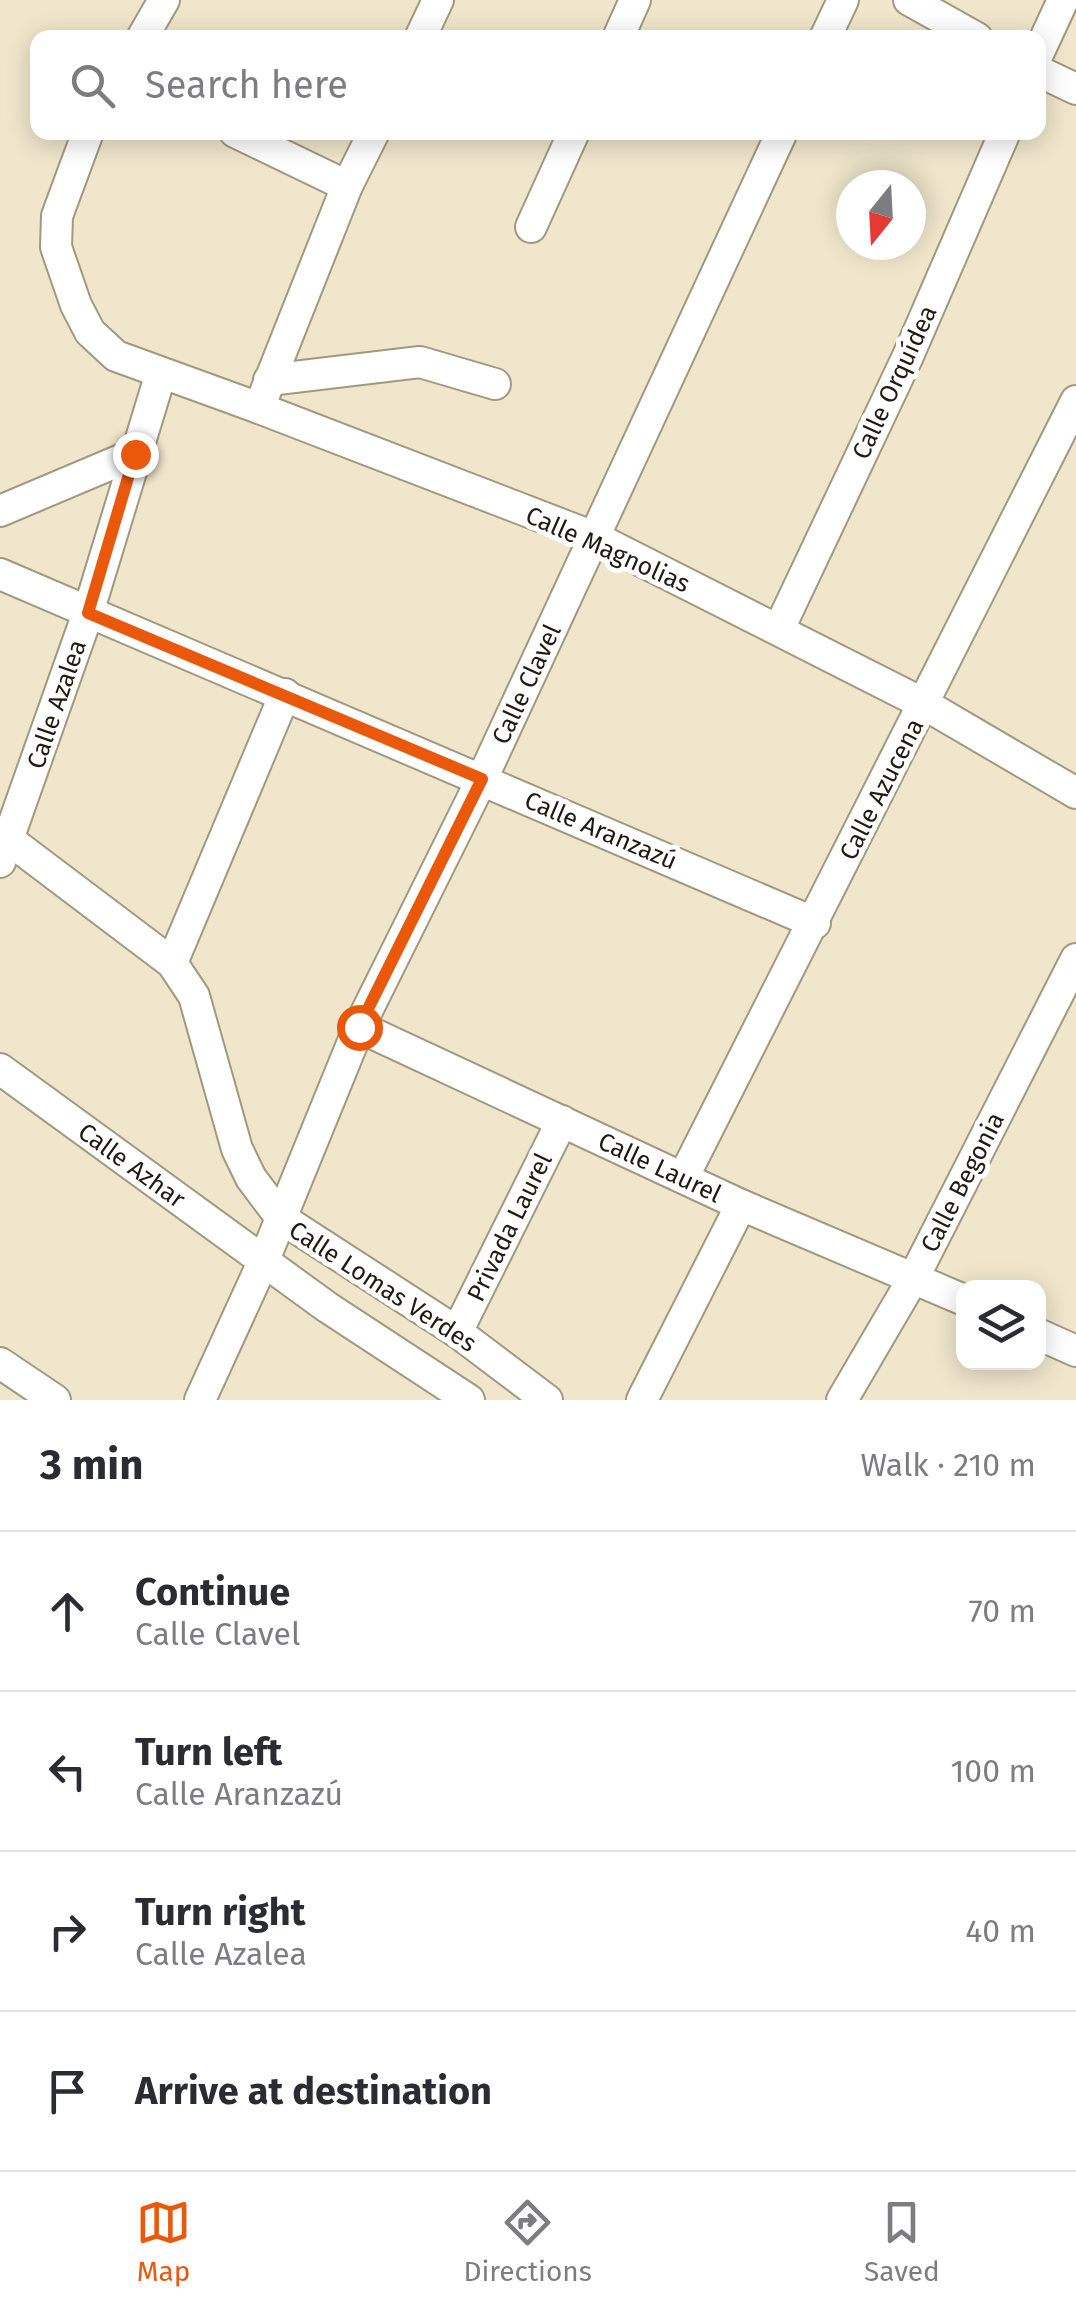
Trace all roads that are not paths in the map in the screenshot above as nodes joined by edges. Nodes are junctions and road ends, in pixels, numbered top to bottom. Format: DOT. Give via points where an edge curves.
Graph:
graph roads {
  1 [pos="164,0"];
  2 [pos="635,0"];
  3 [pos="843,0"];
  4 [pos="909,0"];
  5 [pos="1062,0"];
  6 [pos="433,1"];
  7 [pos="147,30"];
  8 [pos="423,30"];
  9 [pos="622,30"];
  10 [pos="830,30"];
  11 [pos="962,30"];
  12 [pos="1046,36"];
  13 [pos="1046,76"];
  14 [pos="1076,89"];
  15 [pos="85,140"];
  16 [pos="252,140"];
  17 [pos="370,140"];
  18 [pos="570,140"];
  19 [pos="778,140"];
  20 [pos="1001,140"];
  21 [pos="347,186"];
  22 [pos="531,227"];
  23 [pos="161,373"];
  24 [pos="495,384"];
  25 [pos="264,394"];
  26 [pos="1076,401"];
  27 [pos="135,454"];
  28 [pos="0,511"];
  29 [pos="594,537"];
  30 [pos="0,574"];
  31 [pos="88,613"];
  32 [pos="779,629"];
  33 [pos="285,694"];
  34 [pos="924,704"];
  35 [pos="482,779"];
  36 [pos="1076,794"];
  37 [pos="2,845"];
  38 [pos="814,922"];
  39 [pos="1076,959"];
  40 [pos="172,963"];
  41 [pos="359,1027"];
  42 [pos="0,1069"];
  43 [pos="562,1121"];
  44 [pos="684,1176"];
  45 [pos="741,1204"];
  46 [pos="281,1218"];
  47 [pos="264,1260"];
  48 [pos="914,1277"];
  49 [pos="956,1296"];
  50 [pos="457,1332"];
  51 [pos="1046,1338"];
  52 [pos="1076,1352"];
  53 [pos="0,1363"];
  54 [pos="55,1400"];
  55 [pos="200,1400"];
  56 [pos="468,1400"];
  57 [pos="548,1400"];
  58 [pos="642,1400"];
  59 [pos="842,1400"];
  1 -- 7 [label="street"];
  2 -- 9 [label="street"];
  3 -- 10 [label="street"];
  4 -- 11 [label="street"];
  5 -- 12 [label="street"];
  6 -- 8 [label="street"];
  13 -- 14 [label="street"];
  15 -- 23 [label="street, Calle Magnolias" via="56,216 56,247 90,332 116,356"];
  16 -- 21 [label="street"];
  17 -- 21 [label="street"];
  18 -- 22 [label="street"];
  19 -- 29 [label="street, Calle Clavel"];
  20 -- 32 [label="street, Calle Orquídea"];
  21 -- 25 [label="street"];
  23 -- 25 [label="street, Calle Magnolias"];
  23 -- 27 [label="street, Calle Azalea"];
  24 -- 25 [label="street" via="420,362"];
  25 -- 29 [label="street, Calle Magnolias"];
  26 -- 34 [label="street, Calle Azucena"];
  27 -- 28 [label="street"];
  27 -- 31 [label="street, Calle Azalea"];
  29 -- 32 [label="street, Calle Magnolias"];
  29 -- 35 [label="street, Calle Clavel"];
  30 -- 31 [label="street, Calle Aranzazú"];
  31 -- 33 [label="street, Calle Aranzazú"];
  31 -- 37 [label="street, Calle Azalea"];
  32 -- 34 [label="street, Calle Magnolias"];
  33 -- 35 [label="street, Calle Aranzazú"];
  33 -- 40 [label="street"];
  34 -- 36 [label="street, Calle Magnolias"];
  34 -- 38 [label="street, Calle Azucena"];
  35 -- 38 [label="street, Calle Aranzazú"];
  35 -- 41 [label="street, Calle Clavel"];
  37 -- 40 [label="street, Calle Lomas Verdes"];
  38 -- 44 [label="street, Calle Azucena"];
  39 -- 48 [label="street, Calle Begonia"];
  40 -- 46 [label="street, Calle Lomas Verdes" via="194,996 238,1149"];
  41 -- 43 [label="street, Calle Laurel"];
  41 -- 46 [label="street, Calle Clavel"];
  42 -- 47 [label="street, Calle Azhar"];
  43 -- 44 [label="street, Calle Laurel"];
  43 -- 50 [label="street, Privada Laurel"];
  44 -- 45 [label="street, Calle Laurel"];
  45 -- 48 [label="street, Calle Laurel"];
  45 -- 58 [label="street"];
  46 -- 47 [label="street, Calle Clavel"];
  46 -- 50 [label="street, Calle Lomas Verdes"];
  47 -- 55 [label="street, Calle Clavel"];
  47 -- 56 [label="street, Calle Lomas Verdes"];
  48 -- 49 [label="street, Calle Laurel"];
  48 -- 59 [label="street, Calle Begonia"];
  50 -- 57 [label="street, Calle Lomas Verdes"];
  51 -- 52 [label="street"];
  53 -- 54 [label="street"];
}
